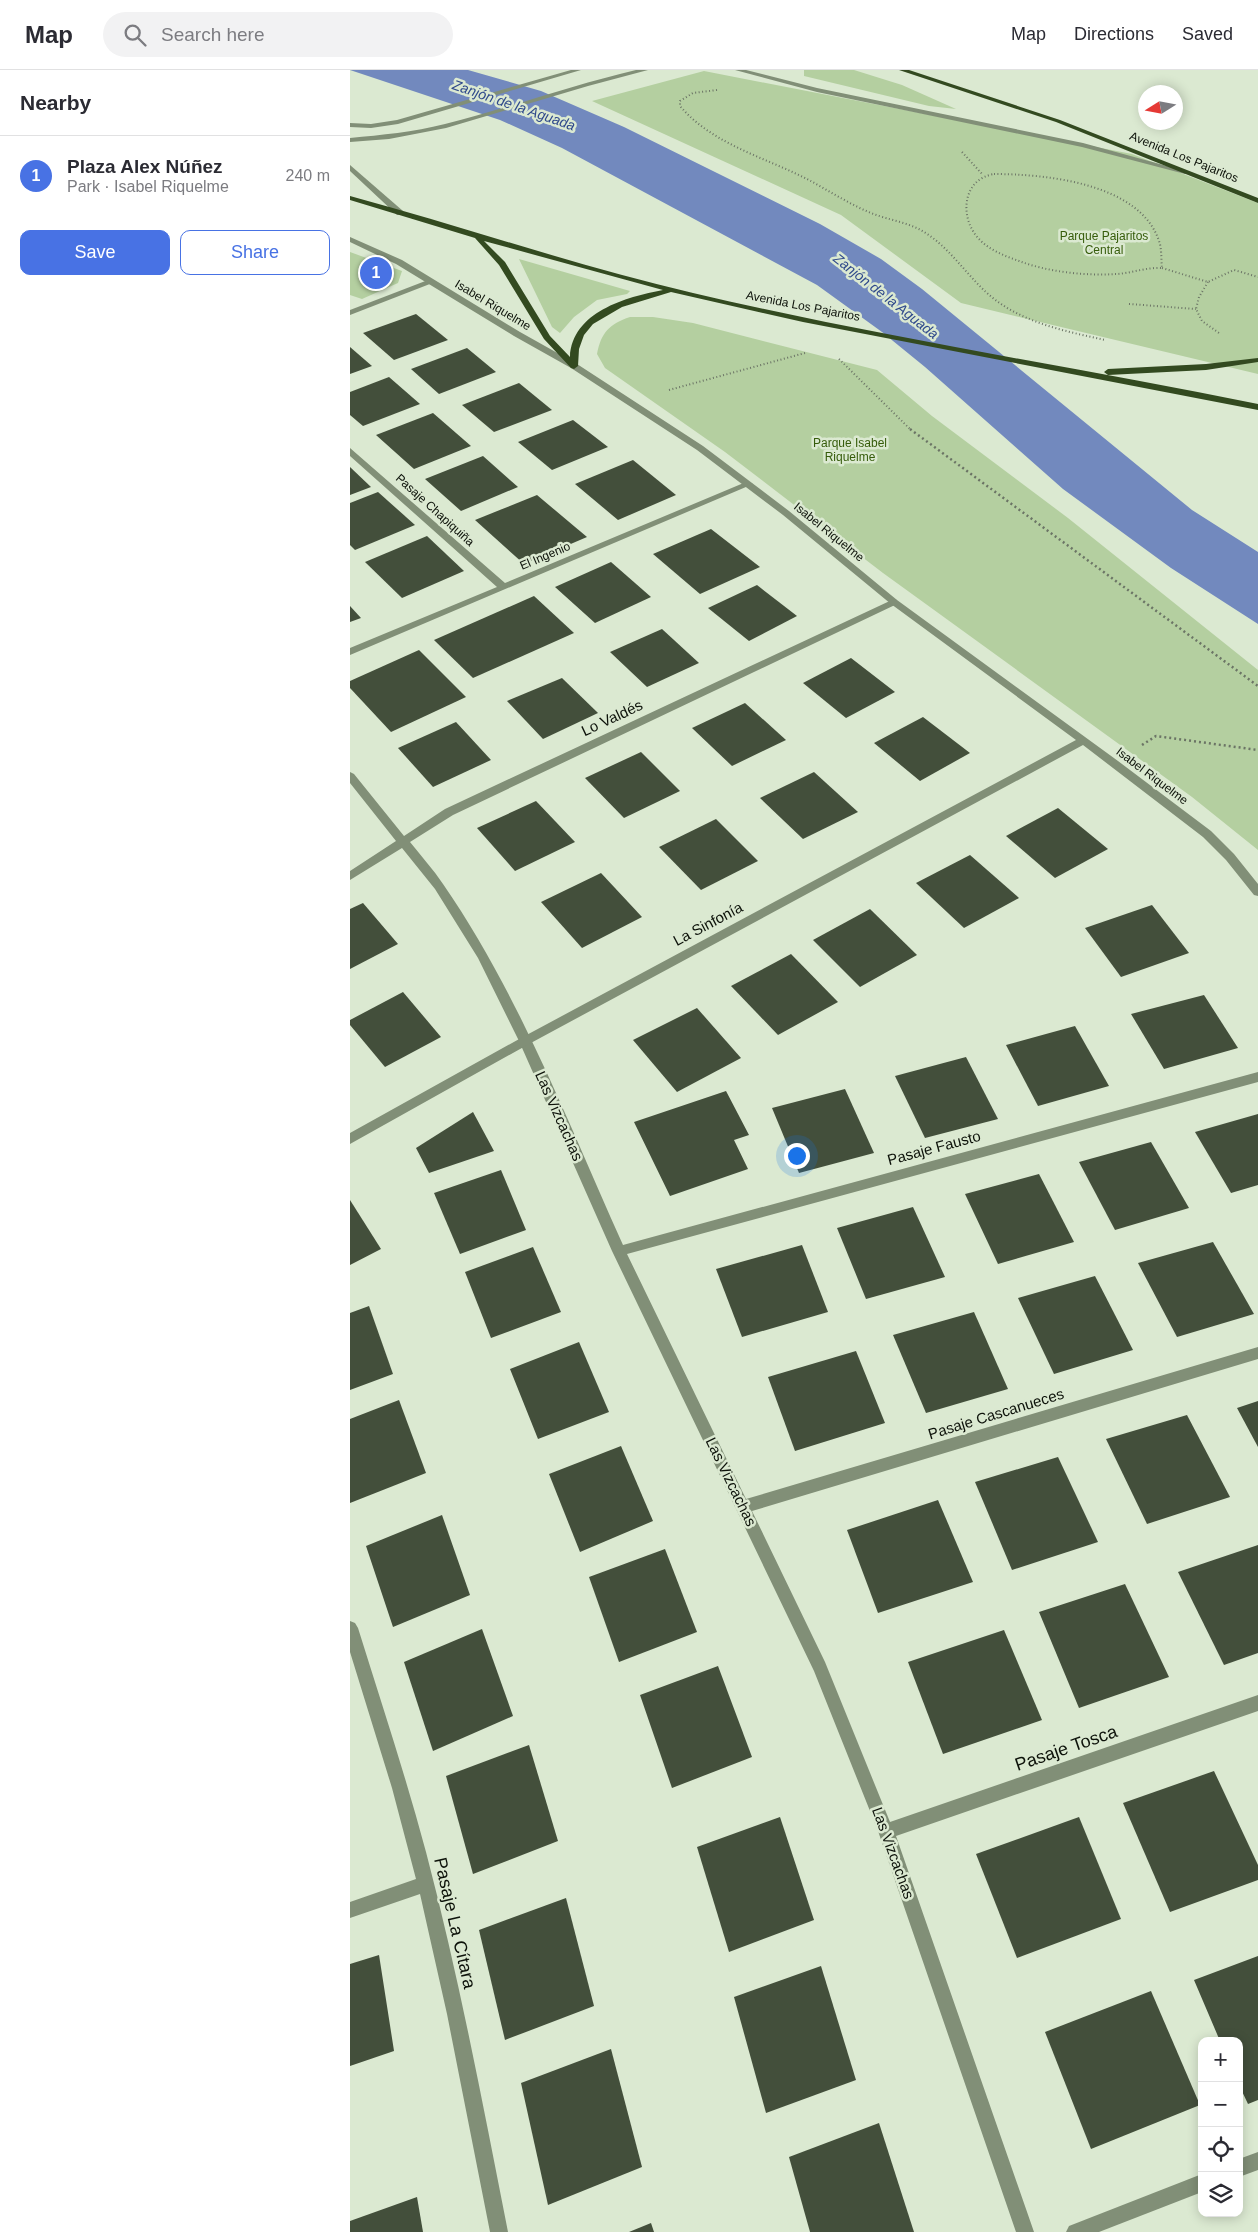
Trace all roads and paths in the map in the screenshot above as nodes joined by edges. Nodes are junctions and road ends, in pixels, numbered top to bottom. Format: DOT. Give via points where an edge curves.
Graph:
graph roads {
  1 [pos="578,70"];
  2 [pos="646,70"];
  3 [pos="738,70"];
  4 [pos="902,70"];
  5 [pos="722,90"];
  6 [pos="350,125"];
  7 [pos="350,140"];
  8 [pos="956,148"];
  9 [pos="350,167"];
  10 [pos="1193,174"];
  11 [pos="983,175"];
  12 [pos="350,198"];
  13 [pos="1258,200"];
  14 [pos="400,213"];
  15 [pos="476,236"];
  16 [pos="350,239"];
  17 [pos="1162,268"];
  18 [pos="1258,277"];
  19 [pos="431,282"];
  20 [pos="1208,282"];
  21 [pos="673,291"];
  22 [pos="1129,304"];
  23 [pos="1196,309"];
  24 [pos="350,313"];
  25 [pos="799,318"];
  26 [pos="1225,338"];
  27 [pos="1113,342"];
  28 [pos="808,352"];
  29 [pos="1258,360"];
  30 [pos="574,366"];
  31 [pos="1083,372"];
  32 [pos="627,402"];
  33 [pos="1258,407"];
  34 [pos="350,451"];
  35 [pos="749,484"];
  36 [pos="503,587"];
  37 [pos="894,602"];
  38 [pos="350,652"];
  39 [pos="1258,686"];
  40 [pos="1083,741"];
  41 [pos="1258,750"];
  42 [pos="1114,762"];
  43 [pos="350,776"];
  44 [pos="404,842"];
  45 [pos="350,876"];
  46 [pos="1258,892"];
  47 [pos="525,1041"];
  48 [pos="1258,1077"];
  49 [pos="350,1140"];
  50 [pos="619,1251"];
  51 [pos="1258,1352"];
  52 [pos="743,1507"];
  53 [pos="350,1628"];
  54 [pos="1258,1703"];
  55 [pos="886,1831"];
  56 [pos="426,1884"];
  57 [pos="350,1910"];
  58 [pos="1258,2161"];
  59 [pos="1243,2167"];
  60 [pos="1198,2185"];
  61 [pos="499,2232"];
  62 [pos="1024,2232"];
  63 [pos="1075,2232"];
  1 -- 6 [label="street" via="422,116 380,125"];
  2 -- 7 [label="street" via="586,84 446,126 389,137"];
  3 -- 10 [label="street" via="817,90 1082,145"];
  4 -- 10 [label="main road, Avenida Los Pajaritos" via="1058,122"];
  5 -- 27 [label="path" via="693,92 683,97 680,106 698,125 736,146 808,179 860,208 927,234 989,294 1020,314 1065,332"];
  8 -- 11 [label="path"];
  9 -- 14 [label="street"];
  10 -- 13 [label="main road, Avenida Los Pajaritos"];
  11 -- 17 [label="path" via="1053,176 1110,193 1133,207 1147,221 1162,246"];
  11 -- 17 [label="path" via="966,196 968,219 979,238 998,252 1028,264 1069,273 1118,274"];
  12 -- 14 [label="main road, Avenida Los Pajaritos"];
  14 -- 15 [label="main road, Avenida Los Pajaritos"];
  15 -- 21 [label="main road, Avenida Los Pajaritos"];
  15 -- 30 [label="main road" via="502,264 547,337"];
  16 -- 19 [label="street, Isabel Riquelme" via="400,262"];
  17 -- 20 [label="path"];
  18 -- 20 [label="path" via="1234,270"];
  19 -- 24 [label="street"];
  19 -- 30 [label="street, Isabel Riquelme"];
  20 -- 23 [label="path"];
  21 -- 25 [label="main road, Avenida Los Pajaritos"];
  21 -- 30 [label="main road" via="638,298 601,315 574,344"];
  22 -- 23 [label="path"];
  23 -- 26 [label="path" via="1202,320"];
  25 -- 31 [label="main road, Avenida Los Pajaritos"];
  25 -- 39 [label="path" via="911,430"];
  28 -- 32 [label="path"];
  29 -- 31 [label="main road" via="1206,368"];
  30 -- 32 [label="street, Isabel Riquelme"];
  31 -- 33 [label="main road, Avenida Los Pajaritos"];
  32 -- 35 [label="street, Isabel Riquelme" via="700,448"];
  34 -- 36 [label="street, Pasaje Chapiquiña"];
  35 -- 36 [label="street, El Ingenio"];
  35 -- 37 [label="street, Isabel Riquelme"];
  36 -- 38 [label="street, El Ingenio"];
  37 -- 40 [label="street, Isabel Riquelme"];
  37 -- 44 [label="street, Lo Valdés" via="449,812"];
  40 -- 42 [label="street, Isabel Riquelme"];
  40 -- 47 [label="street, La Sinfonía"];
  41 -- 42 [label="path" via="1156,736"];
  42 -- 46 [label="street, Isabel Riquelme" via="1208,834"];
  43 -- 44 [label="street, Las Vizcachas"];
  44 -- 45 [label="street, Lo Valdés"];
  44 -- 47 [label="street, Las Vizcachas" via="439,886 478,949"];
  47 -- 49 [label="street, La Sinfonía"];
  47 -- 50 [label="street, Las Vizcachas"];
  48 -- 50 [label="street, Pasaje Fausto"];
  50 -- 52 [label="street, Las Vizcachas"];
  51 -- 52 [label="street, Pasaje Cascanueces"];
  52 -- 55 [label="street, Las Vizcachas" via="820,1668"];
  53 -- 56 [label="street, Pasaje La Cítara" via="404,1801"];
  54 -- 55 [label="street, Pasaje Tosca"];
  55 -- 62 [label="street, Las Vizcachas"];
  56 -- 57 [label="street"];
  56 -- 61 [label="street, Pasaje La Cítara"];
  58 -- 59 [label="street"];
  60 -- 63 [label="street"];
}
